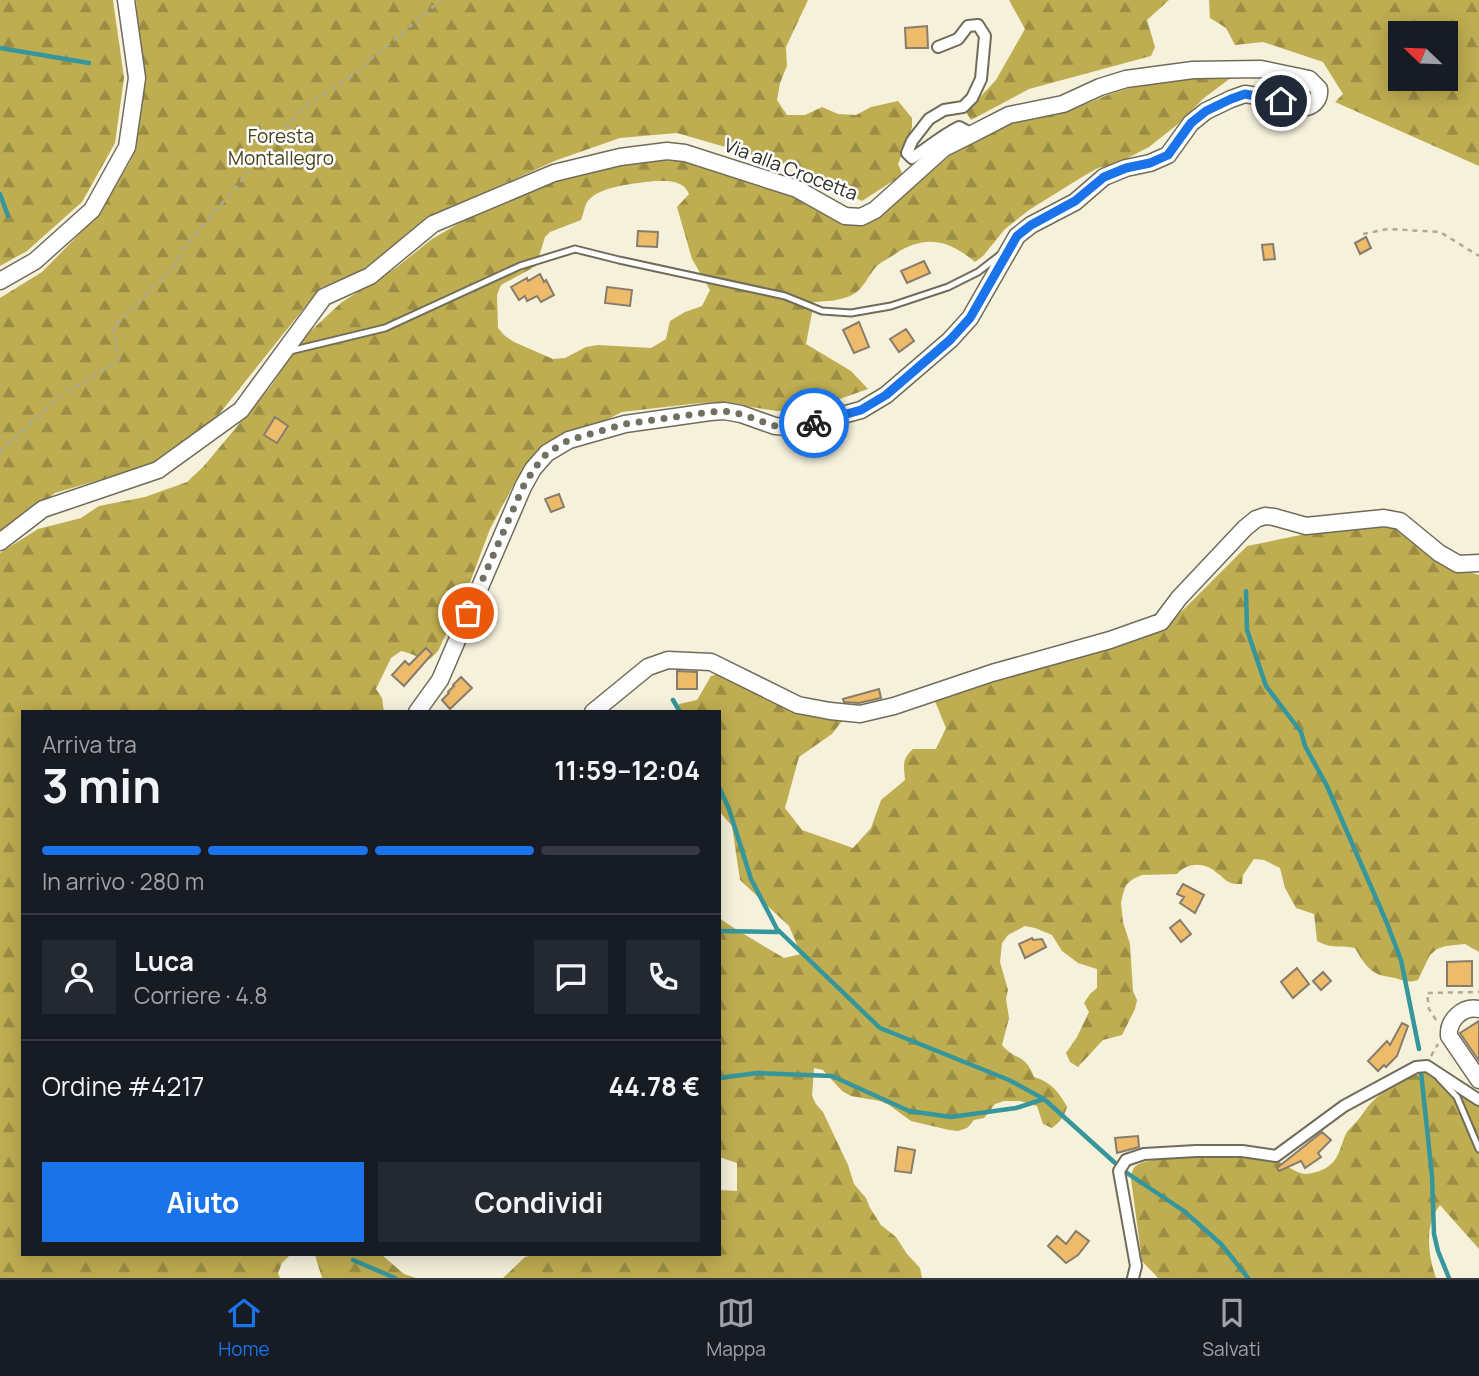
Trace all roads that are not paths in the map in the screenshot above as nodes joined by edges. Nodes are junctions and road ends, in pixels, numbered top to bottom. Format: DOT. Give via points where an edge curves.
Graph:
graph roads {
  1 [pos="126,0"];
  2 [pos="938,47"];
  3 [pos="972,134"];
  4 [pos="1009,249"];
  5 [pos="0,281"];
  6 [pos="284,352"];
  7 [pos="0,542"];
  8 [pos="1479,563"];
  9 [pos="418,710"];
  10 [pos="595,710"];
  11 [pos="1479,1009"];
  12 [pos="1427,1066"];
  13 [pos="1479,1080"];
  14 [pos="1479,1100"];
  15 [pos="1479,1149"];
  16 [pos="1133,1278"];
  1 -- 5 [label="street" via="137,78 127,148 92,210 35,261"];
  2 -- 3 [label="street" via="958,39 968,26 978,25 985,36 981,79 963,107 929,119 907,153 912,158 959,127"];
  3 -- 4 [label="street, Via alla Crocetta" via="1009,115 1063,104 1100,87 1153,75 1261,69 1309,79 1320,89 1317,100 1307,107 1245,94 1206,111 1191,123 1168,155 1104,177 1075,201 1031,225"];
  3 -- 6 [label="street, Via alla Crocetta" via="944,148 875,210 861,217 845,216 797,189 685,153 620,157 554,173 433,224 370,276 324,296"];
  4 -- 6 [label="lane" via="978,272 948,286 891,306 851,313 822,311 785,296 575,249 520,266 385,328"];
  4 -- 9 [label="street, Via alla Crocetta" via="970,318 950,340 886,395 861,410 789,427 724,411 698,413 625,424 569,440 547,453 523,487 440,680"];
  6 -- 7 [label="street, Via alla Crocetta" via="241,410 158,470 43,509"];
  8 -- 10 [label="street" via="1458,564 1399,521 1384,518 1306,526 1265,516 1245,528 1161,622 894,706 860,714 797,705 710,663 668,660 648,667"];
  11 -- 13 [label="street" via="1470,1007 1454,1017 1449,1028 1449,1036"];
  12 -- 14 [label="street"];
  12 -- 15 [label="lane" via="1457,1097"];
  12 -- 16 [label="street" via="1411,1068 1343,1106 1276,1156 1196,1151 1144,1154 1126,1160 1119,1171 1136,1266"];
}
